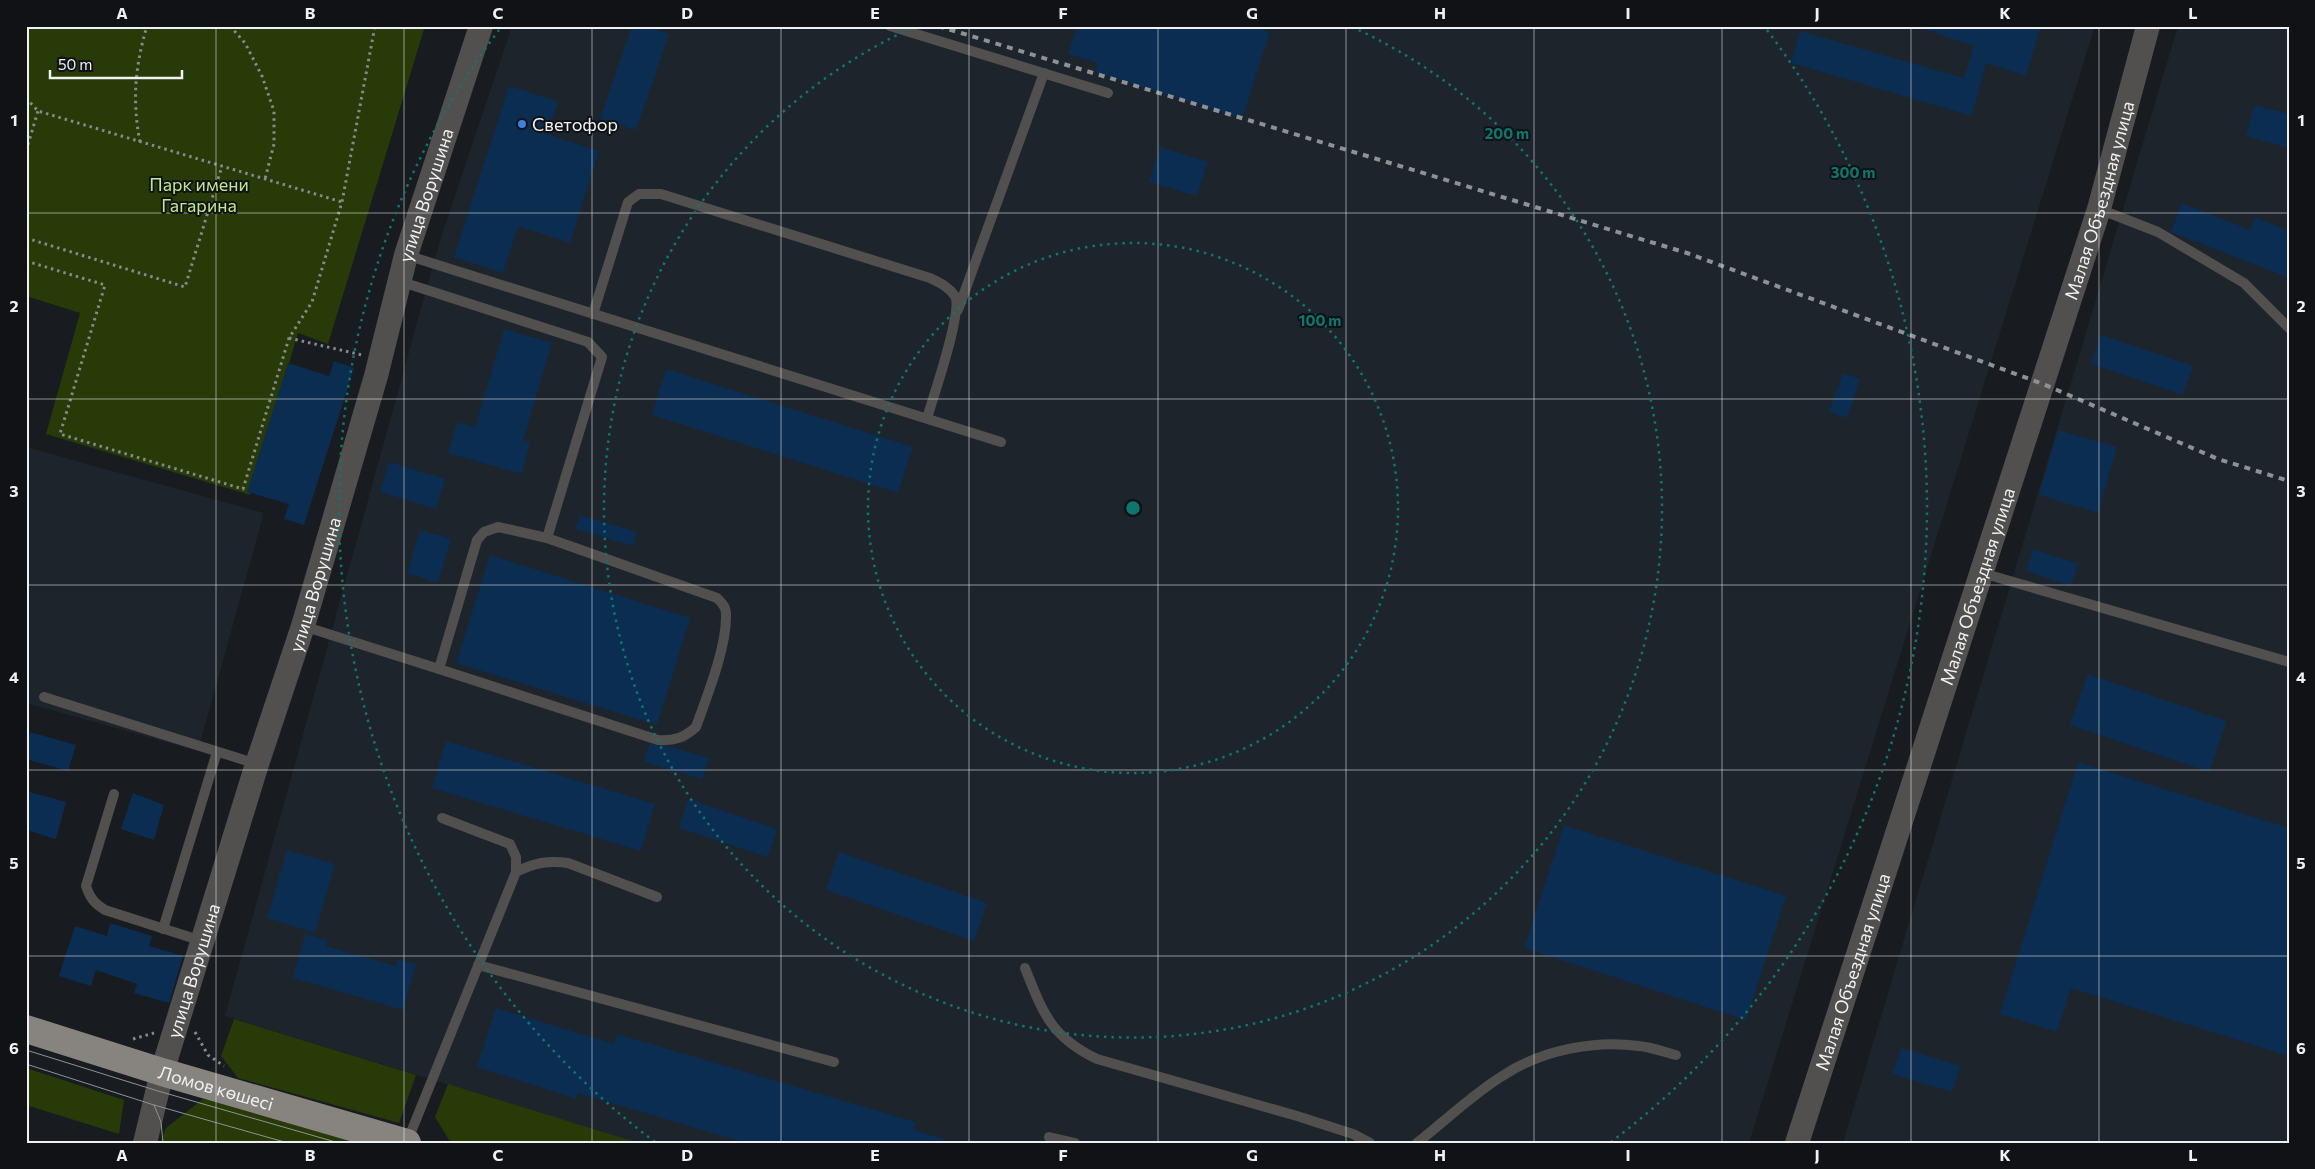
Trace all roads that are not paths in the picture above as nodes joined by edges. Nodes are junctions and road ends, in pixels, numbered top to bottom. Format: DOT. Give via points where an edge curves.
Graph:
graph roads {
  1 [pos="481,26"];
  2 [pos="890,26"];
  3 [pos="2148,26"];
  4 [pos="1044,73"];
  5 [pos="1108,93"];
  6 [pos="2099,209"];
  7 [pos="406,255"];
  8 [pos="399,281"];
  9 [pos="593,314"];
  10 [pos="956,316"];
  11 [pos="2289,328"];
  12 [pos="927,418"];
  13 [pos="1001,442"];
  14 [pos="548,538"];
  15 [pos="1982,573"];
  16 [pos="302,626"];
  17 [pos="2289,662"];
  18 [pos="438,669"];
  19 [pos="44,697"];
  20 [pos="217,752"];
  21 [pos="257,764"];
  22 [pos="114,794"];
  23 [pos="442,818"];
  24 [pos="516,872"];
  25 [pos="657,897"];
  26 [pos="162,929"];
  27 [pos="203,942"];
  28 [pos="478,965"];
  29 [pos="1025,968"];
  30 [pos="26,1029"];
  31 [pos="1676,1055"];
  32 [pos="834,1062"];
  33 [pos="162,1072"];
  34 [pos="1049,1137"];
  35 [pos="145,1143"];
  36 [pos="407,1143"];
  37 [pos="1075,1143"];
  38 [pos="1370,1143"];
  39 [pos="1417,1143"];
  40 [pos="1797,1143"];
  1 -- 7 [label="street, улица Ворушина"];
  2 -- 4 [label="lane"];
  3 -- 6 [label="street, Малая Объездная улица"];
  4 -- 5 [label="lane"];
  4 -- 10 [label="lane"];
  6 -- 11 [label="lane" via="2158,232 2244,283"];
  6 -- 15 [label="street, Малая Объездная улица"];
  7 -- 8 [label="street, улица Ворушина"];
  7 -- 9 [label="lane"];
  8 -- 14 [label="lane" via="588,342 602,358"];
  8 -- 16 [label="street, улица Ворушина" via="380,360"];
  9 -- 10 [label="lane" via="628,202 639,194 661,194 930,278 946,286 956,298"];
  9 -- 12 [label="lane"];
  10 -- 12 [label="lane"];
  12 -- 13 [label="lane"];
  14 -- 18 [label="lane" via="498,527 484,532 477,540"];
  14 -- 18 [label="lane" via="717,598 724,606 726,614 719,658 696,727 688,735 673,741 658,740"];
  15 -- 17 [label="lane"];
  15 -- 40 [label="street, Малая Объездная улица"];
  16 -- 18 [label="lane"];
  16 -- 21 [label="street, улица Ворушина"];
  19 -- 20 [label="lane"];
  20 -- 21 [label="lane"];
  20 -- 26 [label="lane"];
  21 -- 27 [label="street, улица Ворушина"];
  22 -- 26 [label="lane" via="86,886 96,904 105,910"];
  23 -- 24 [label="lane" via="510,844 516,856"];
  24 -- 25 [label="lane" via="538,863 568,863"];
  24 -- 28 [label="lane"];
  26 -- 27 [label="lane"];
  27 -- 33 [label="street, улица Ворушина"];
  28 -- 32 [label="lane"];
  28 -- 36 [label="lane"];
  29 -- 38 [label="lane" via="1039,1004 1058,1032 1074,1048 1097,1059 1297,1116 1353,1134"];
  30 -- 33 [label="main road, Ломов көшесі"];
  31 -- 39 [label="lane" via="1639,1046 1605,1044 1566,1049 1503,1075"];
  33 -- 35 [label="street, улица Ворушина"];
  33 -- 36 [label="main road, Ломов көшесі"];
  34 -- 37 [label="lane"];
}
